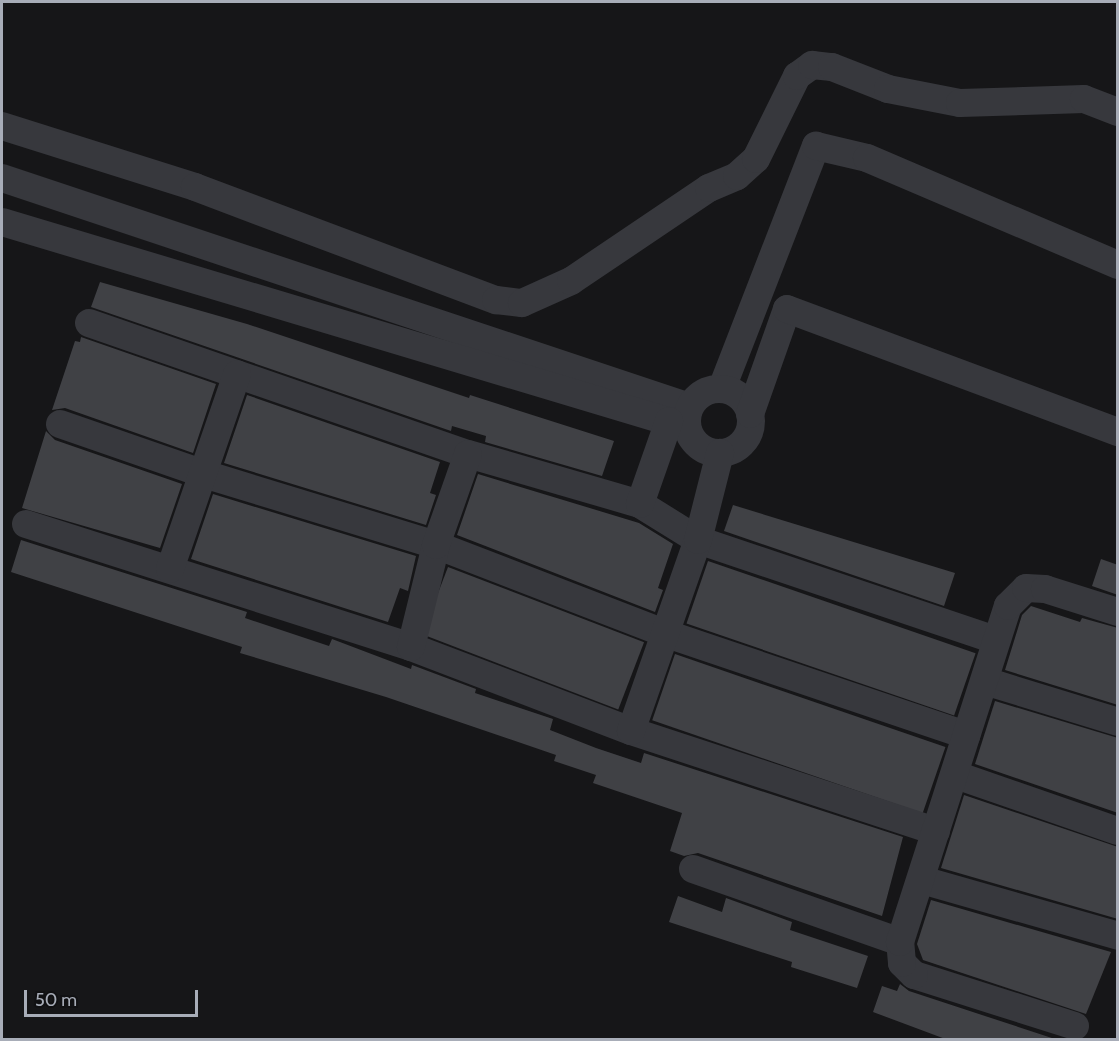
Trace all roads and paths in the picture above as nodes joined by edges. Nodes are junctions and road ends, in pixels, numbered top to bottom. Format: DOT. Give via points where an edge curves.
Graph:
graph roads {
  1 [pos="1118,112"];
  2 [pos="2,126"];
  3 [pos="2,178"];
  4 [pos="2,222"];
  5 [pos="1118,265"];
  6 [pos="89,323"];
  7 [pos="237,374"];
  8 [pos="722,388"];
  9 [pos="750,414"];
  10 [pos="681,418"];
  11 [pos="60,424"];
  12 [pos="1118,432"];
  13 [pos="468,453"];
  14 [pos="720,453"];
  15 [pos="204,474"];
  16 [pos="640,504"];
  17 [pos="26,525"];
  18 [pos="698,540"];
  19 [pos="436,545"];
  20 [pos="170,569"];
  21 [pos="1118,612"];
  22 [pos="667,634"];
  23 [pos="994,640"];
  24 [pos="411,647"];
  25 [pos="985,681"];
  26 [pos="1118,722"];
  27 [pos="631,731"];
  28 [pos="966,735"];
  29 [pos="956,775"];
  30 [pos="936,831"];
  31 [pos="1118,831"];
  32 [pos="693,870"];
  33 [pos="922,880"];
  34 [pos="1118,936"];
  35 [pos="900,942"];
  36 [pos="1075,1026"];
  1 -- 2 [label="street" via="1084,99 960,103 888,89 832,66 812,65 797,76 756,159 737,176 709,188 571,281 522,303 496,300 195,187"];
  3 -- 10 [label="street"];
  4 -- 10 [label="street"];
  5 -- 8 [label="street" via="867,158 816,146"];
  6 -- 7 [label="street"];
  7 -- 13 [label="street"];
  7 -- 15 [label="street"];
  8 -- 9 [label="street" via="741,397"];
  8 -- 10 [label="street" via="703,392"];
  9 -- 12 [label="street" via="787,309"];
  9 -- 14 [label="street" via="749,433 738,447"];
  10 -- 14 [label="street" via="699,446"];
  10 -- 16 [label="street"];
  11 -- 15 [label="street"];
  13 -- 16 [label="street"];
  13 -- 19 [label="street"];
  14 -- 18 [label="street"];
  15 -- 19 [label="street"];
  15 -- 20 [label="street"];
  16 -- 18 [label="street"];
  17 -- 20 [label="street"];
  18 -- 22 [label="street"];
  18 -- 23 [label="street"];
  19 -- 22 [label="street"];
  19 -- 24 [label="street"];
  20 -- 24 [label="street"];
  21 -- 23 [label="street" via="1045,589 1026,588 1008,606"];
  22 -- 27 [label="street"];
  22 -- 28 [label="street"];
  23 -- 25 [label="street"];
  24 -- 27 [label="street"];
  25 -- 26 [label="street"];
  25 -- 28 [label="street"];
  27 -- 30 [label="street"];
  28 -- 29 [label="street"];
  29 -- 30 [label="street"];
  29 -- 31 [label="street"];
  30 -- 33 [label="street"];
  32 -- 35 [label="street"];
  33 -- 34 [label="street"];
  33 -- 35 [label="street"];
  35 -- 36 [label="street" via="902,963 914,975"];
}
